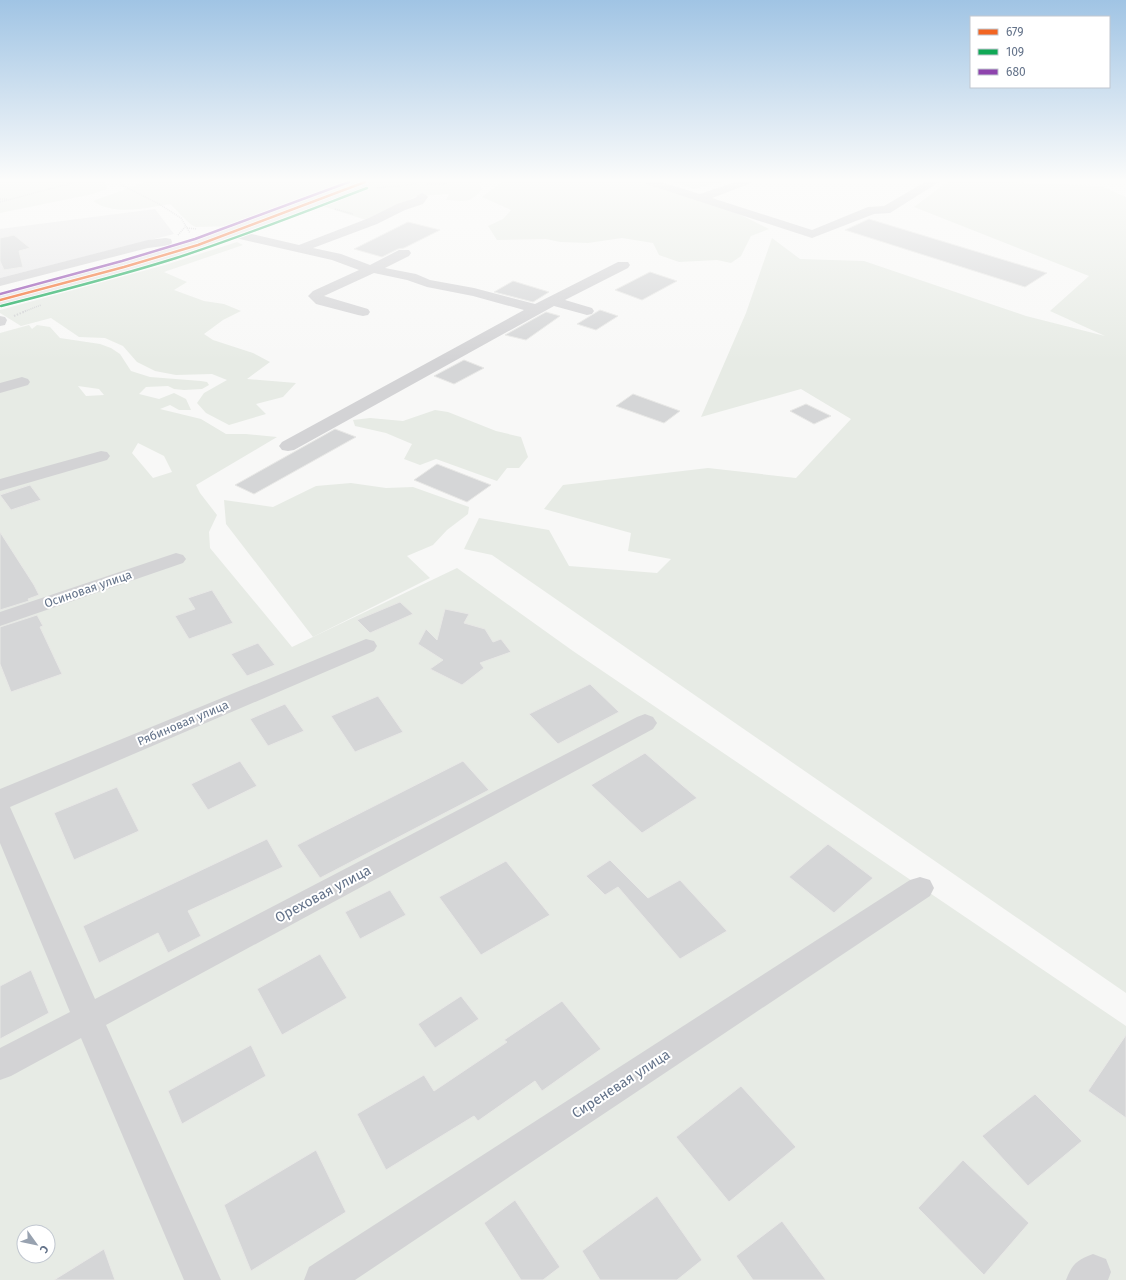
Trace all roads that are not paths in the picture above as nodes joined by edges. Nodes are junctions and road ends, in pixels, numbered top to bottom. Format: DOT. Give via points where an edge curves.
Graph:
graph roads {
  1 [pos="142,242"];
  2 [pos="153,242"];
  3 [pos="165,242"];
  4 [pos="205,242"];
  5 [pos="266,242"];
  6 [pos="319,242"];
  7 [pos="183,249"];
  8 [pos="299,250"];
  9 [pos="404,252"];
  10 [pos="161,256"];
  11 [pos="88,259"];
  12 [pos="623,265"];
  13 [pos="126,267"];
  14 [pos="372,269"];
  15 [pos="0,284"];
  16 [pos="7,298"];
  17 [pos="554,301"];
  18 [pos="538,309"];
  19 [pos="587,311"];
  20 [pos="363,312"];
  21 [pos="22,382"];
  22 [pos="0,388"];
  23 [pos="288,446"];
  24 [pos="101,456"];
  25 [pos="0,485"];
  26 [pos="176,559"];
  27 [pos="0,619"];
  28 [pos="366,646"];
  29 [pos="645,723"];
  30 [pos="0,800"];
  31 [pos="0,812"];
  32 [pos="920,888"];
  33 [pos="88,1019"];
  34 [pos="0,1065"];
  35 [pos="202,1280"];
  36 [pos="322,1280"];
  1 -- 11 [label="street"];
  2 -- 10 [label="street"];
  3 -- 7 [label="street"];
  4 -- 7 [label="main road"];
  5 -- 8 [label="street"];
  6 -- 8 [label="street"];
  7 -- 10 [label="main road"];
  8 -- 14 [label="street"];
  9 -- 14 [label="street"];
  10 -- 13 [label="main road"];
  11 -- 13 [label="street"];
  11 -- 15 [label="street"];
  12 -- 17 [label="street"];
  13 -- 16 [label="main road"];
  14 -- 18 [label="street" via="411,276"];
  14 -- 20 [label="street" via="315,296 321,301"];
  15 -- 16 [label="street"];
  17 -- 18 [label="street"];
  17 -- 19 [label="street"];
  18 -- 23 [label="street"];
  21 -- 22 [label="street"];
  24 -- 25 [label="street"];
  26 -- 27 [label="street, Осиновая улица"];
  28 -- 30 [label="street, Рябиновая улица"];
  29 -- 33 [label="street, Ореховая улица"];
  31 -- 33 [label="street"];
  32 -- 36 [label="street, Сиреневая улица"];
  33 -- 34 [label="street, Ореховая улица"];
  33 -- 35 [label="street"];
}
